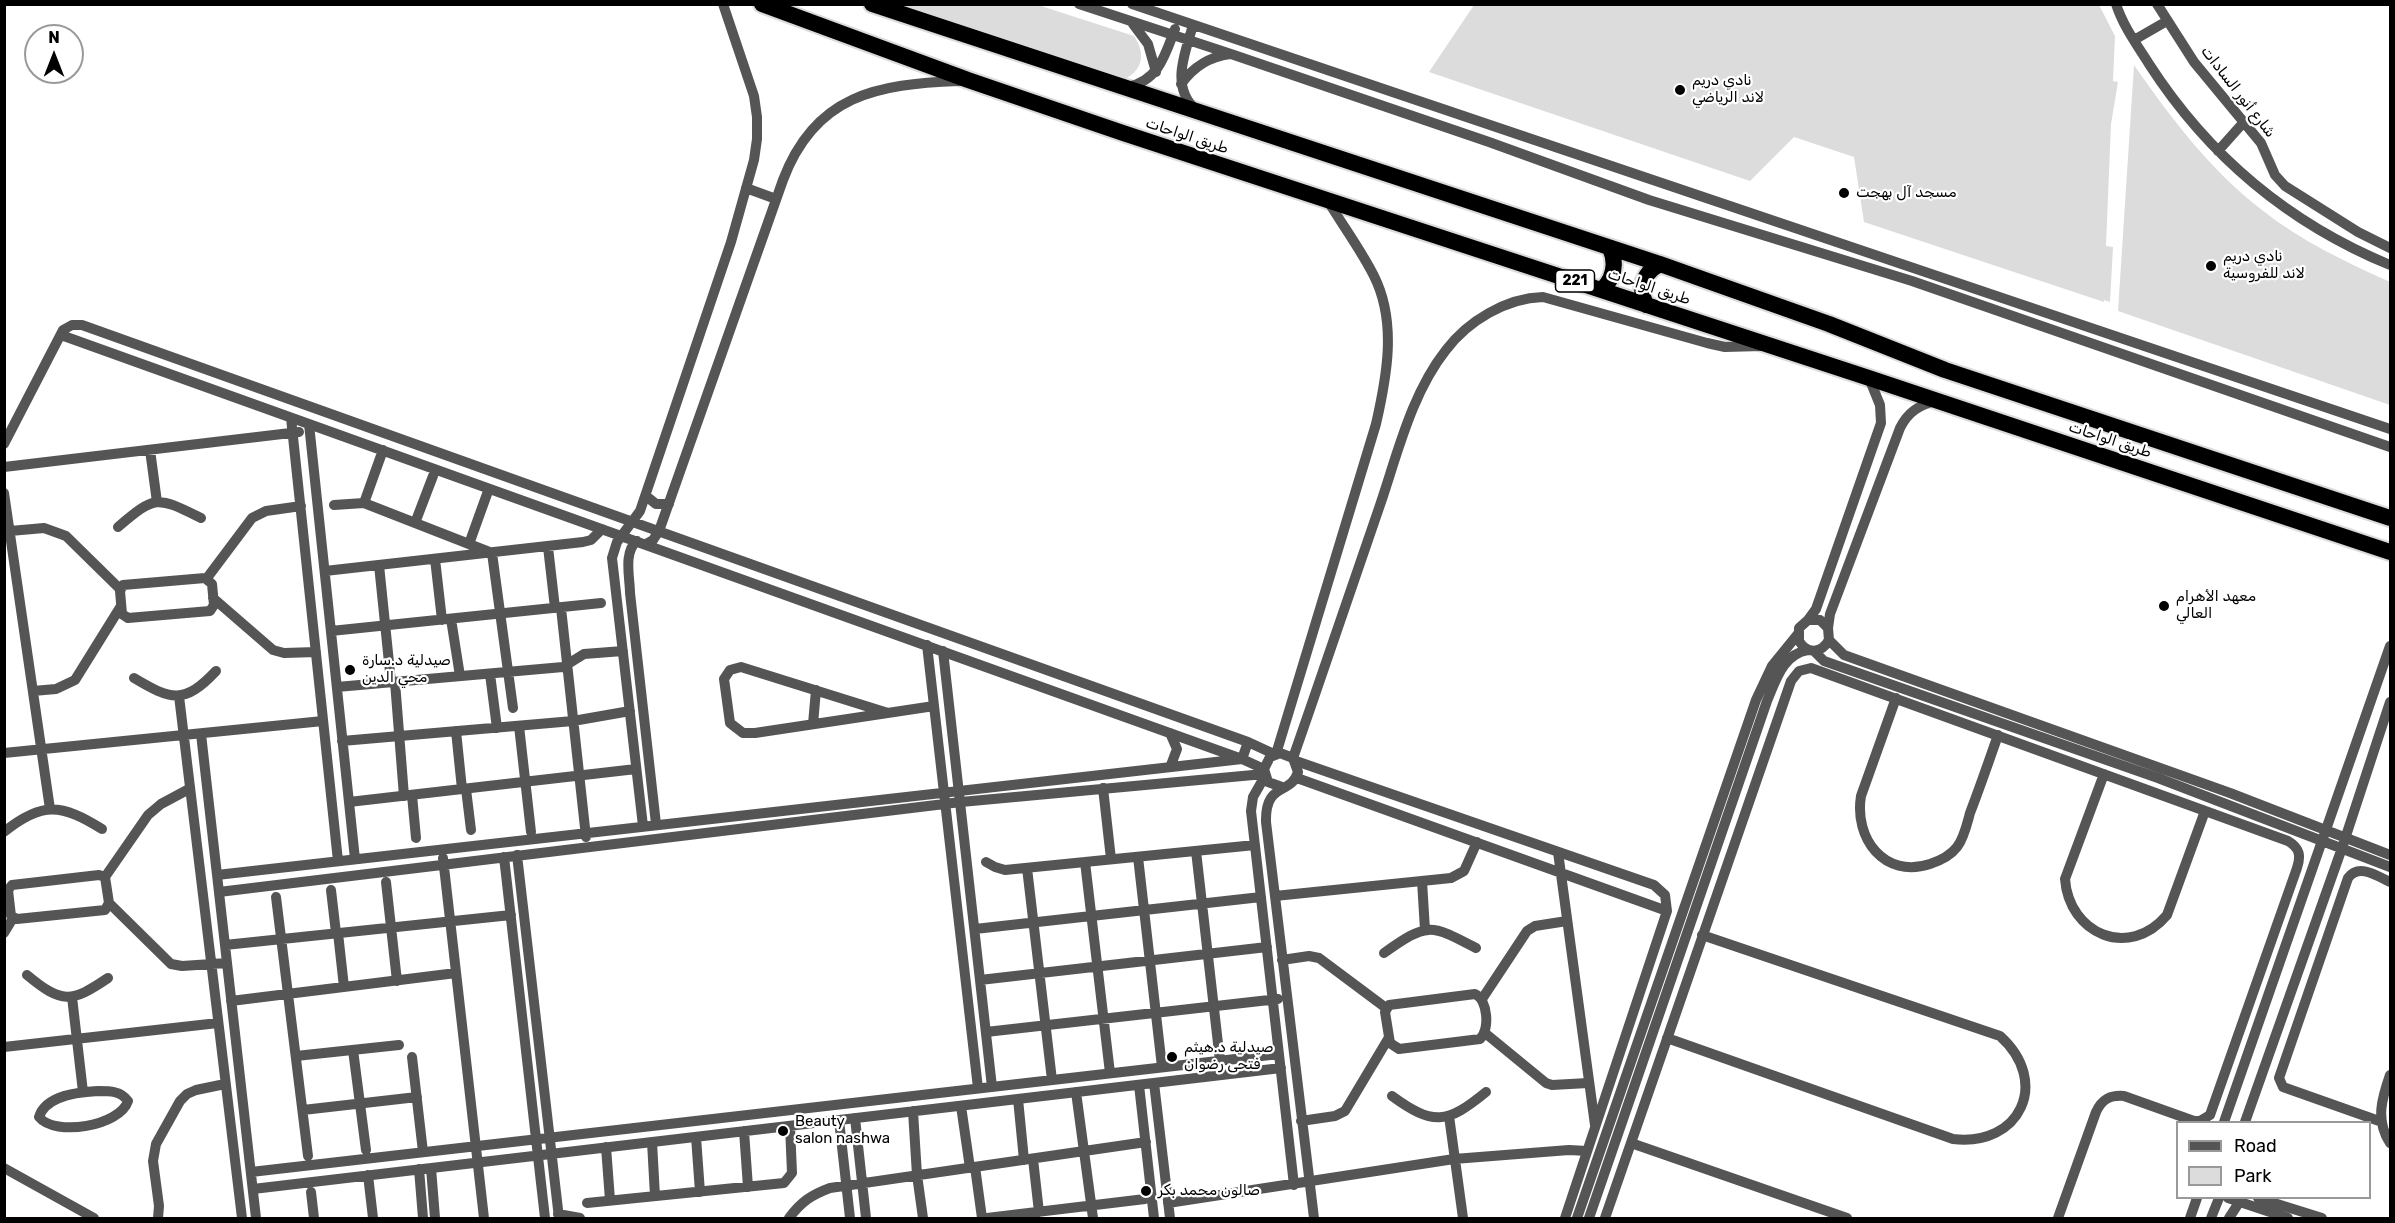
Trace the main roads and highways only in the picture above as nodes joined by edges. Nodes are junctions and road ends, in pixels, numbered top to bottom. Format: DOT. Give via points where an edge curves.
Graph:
graph roads {
  1 [pos="762,4"];
  2 [pos="872,4"];
  3 [pos="1610,248"];
  4 [pos="1659,264"];
  5 [pos="1602,290"];
  6 [pos="1646,305"];
  7 [pos="2391,518"];
  8 [pos="2391,552"];
  1 -- 5 [label="highway, طريق الواحات / 221" via="968,80"];
  2 -- 3 [label="highway, طريق الواحات"];
  3 -- 4 [label="highway, طريق الواحات"];
  3 -- 5 [label="highway" via="1614,270"];
  4 -- 6 [label="highway" via="1643,281"];
  4 -- 7 [label="highway, طريق الواحات" via="1945,370"];
  5 -- 6 [label="highway, طريق الواحات / 221"];
  6 -- 8 [label="highway, طريق الواحات / 221"];
}
